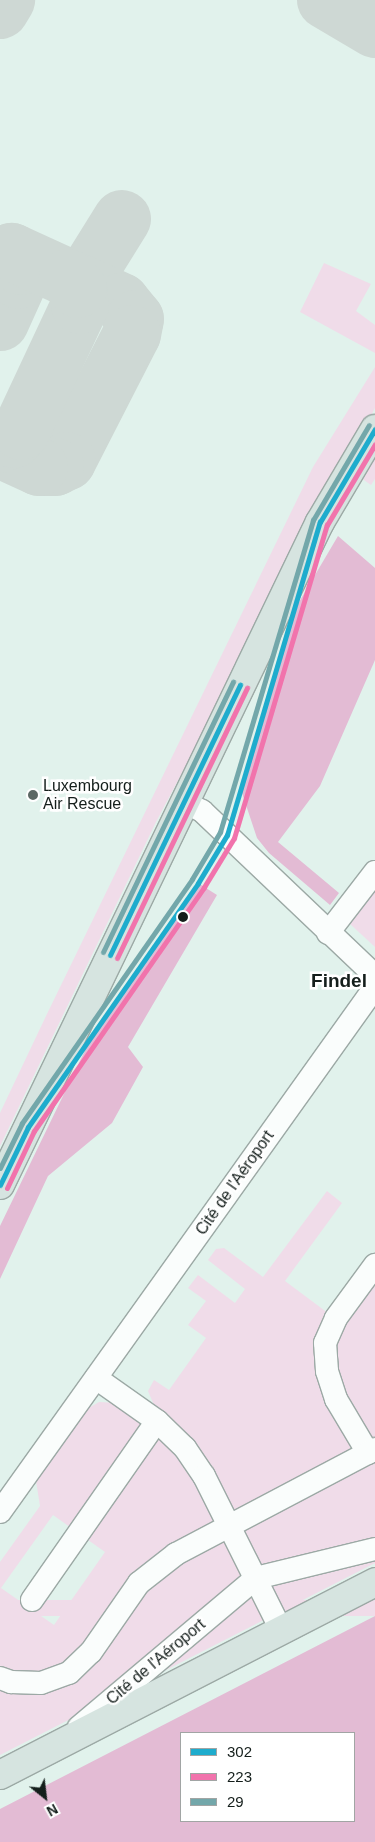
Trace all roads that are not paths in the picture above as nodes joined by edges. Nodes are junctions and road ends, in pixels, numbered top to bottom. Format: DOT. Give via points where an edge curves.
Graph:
graph roads {
  1 [pos="375,429"];
  2 [pos="183,802"];
  3 [pos="375,872"];
  4 [pos="328,933"];
  5 [pos="375,976"];
  6 [pos="375,987"];
  7 [pos="0,1185"];
  8 [pos="375,1266"];
  9 [pos="96,1378"];
  10 [pos="157,1421"];
  11 [pos="371,1451"];
  12 [pos="0,1512"];
  13 [pos="230,1525"];
  14 [pos="375,1549"];
  15 [pos="256,1578"];
  16 [pos="375,1582"];
  17 [pos="32,1600"];
  18 [pos="281,1630"];
  19 [pos="0,1678"];
  20 [pos="55,1746"];
  21 [pos="0,1775"];
  1 -- 2 [label="main road" via="320,522"];
  2 -- 4 [label="street" via="202,811"];
  2 -- 7 [label="main road"];
  3 -- 4 [label="street"];
  4 -- 5 [label="street"];
  6 -- 9 [label="street, Cité de l'Aéroport"];
  8 -- 11 [label="street" via="336,1318 325,1343 326,1371 336,1399"];
  9 -- 10 [label="street"];
  9 -- 12 [label="street, Cité de l'Aéroport"];
  10 -- 13 [label="street" via="185,1448"];
  10 -- 17 [label="street"];
  11 -- 13 [label="street"];
  13 -- 15 [label="street"];
  13 -- 19 [label="street" via="176,1554 139,1583 91,1652 69,1672 41,1683 11,1682"];
  14 -- 15 [label="street, Cité de l'Aéroport"];
  15 -- 18 [label="street"];
  15 -- 20 [label="street, Cité de l'Aéroport"];
  16 -- 18 [label="main road"];
  18 -- 20 [label="main road"];
  20 -- 21 [label="main road"];
}
